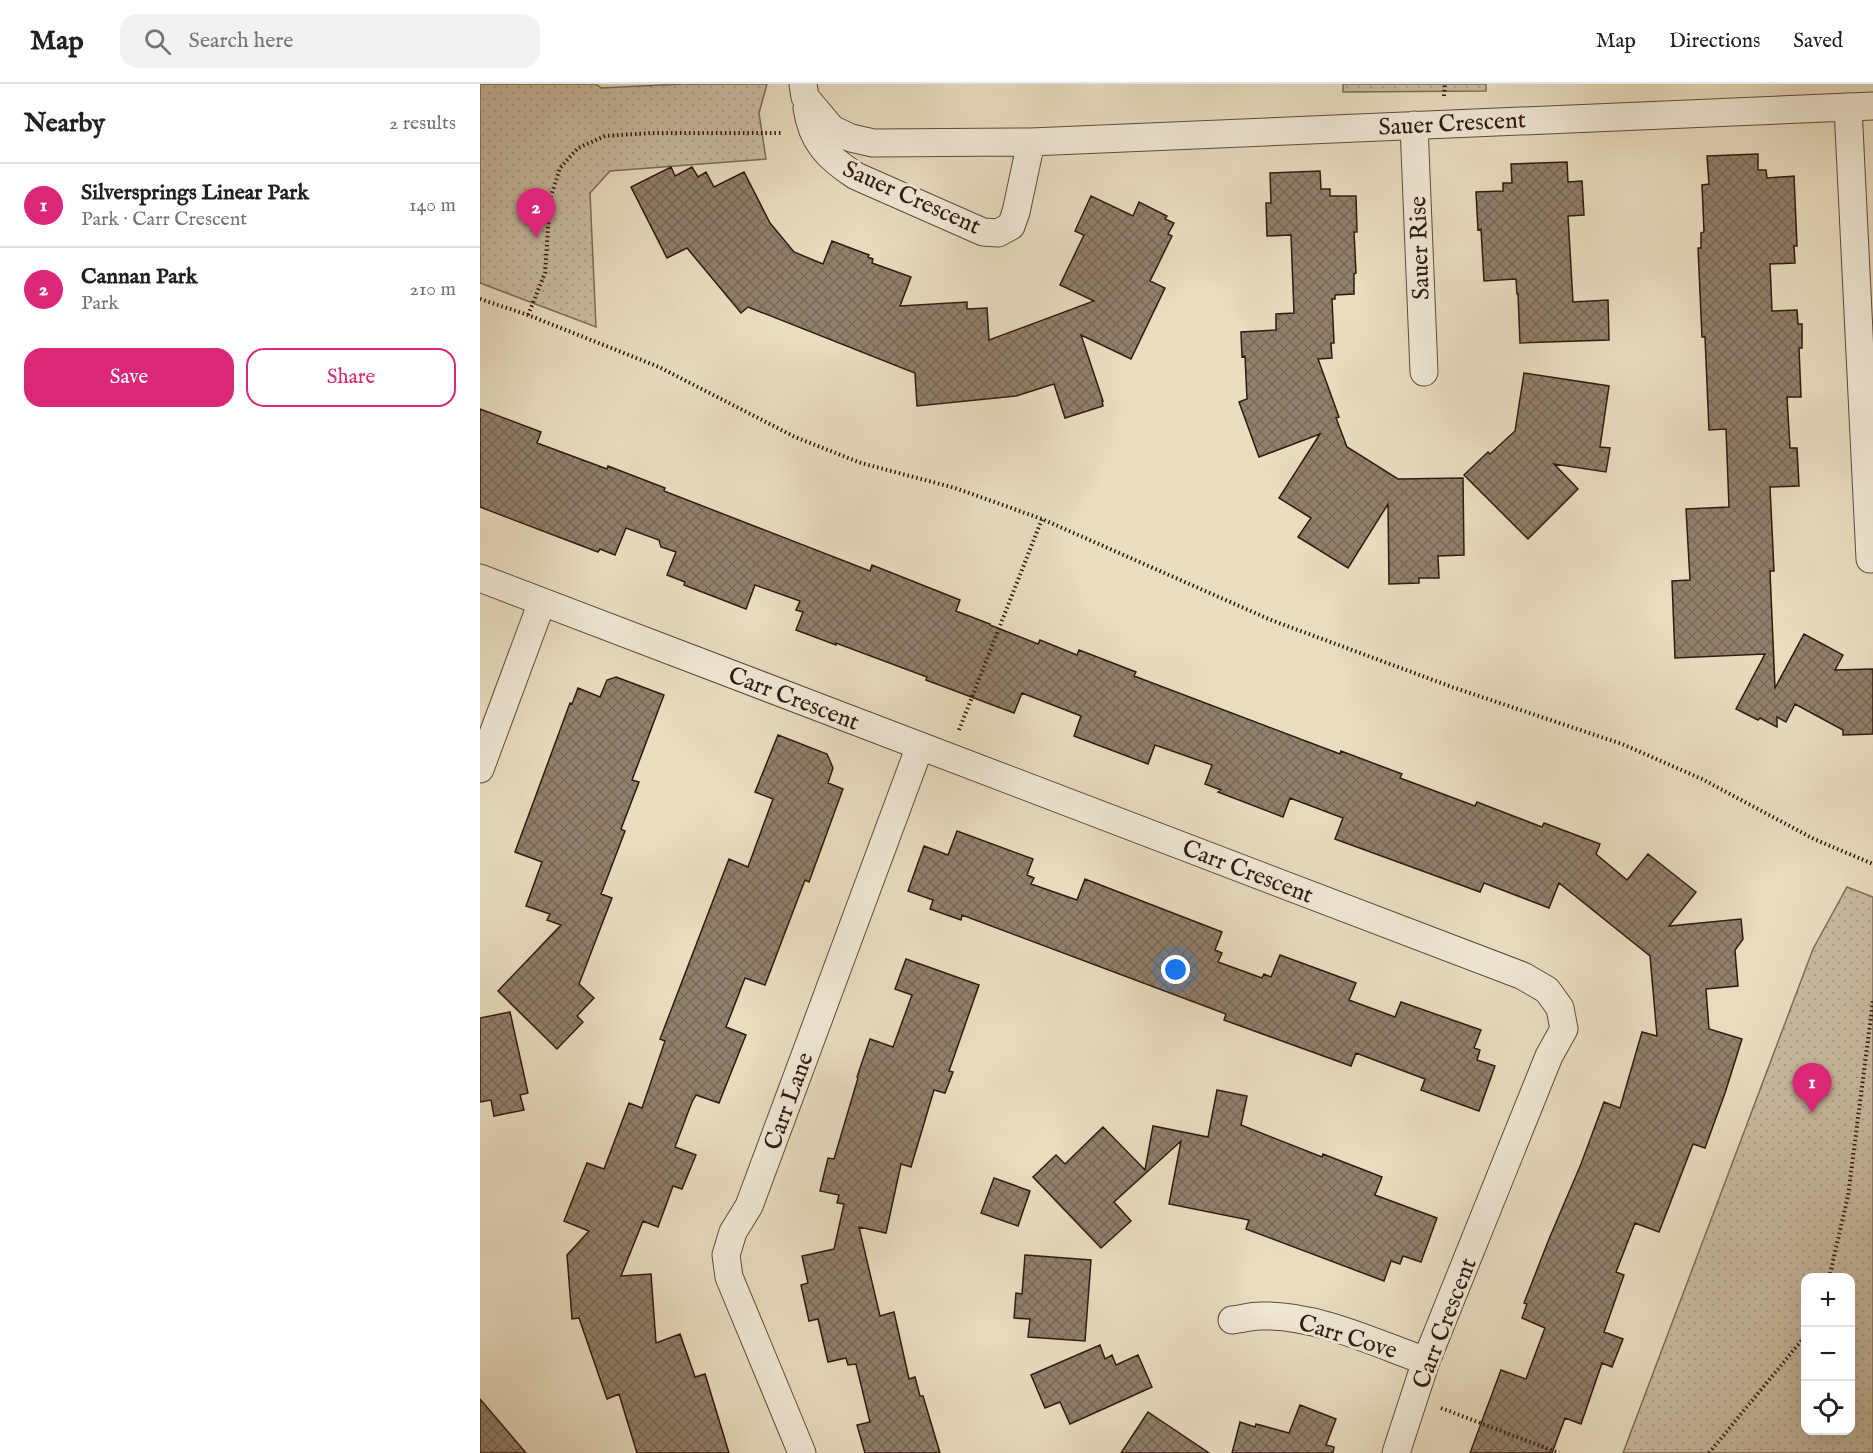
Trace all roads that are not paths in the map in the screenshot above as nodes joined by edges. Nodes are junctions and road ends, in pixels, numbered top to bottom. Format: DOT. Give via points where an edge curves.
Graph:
graph roads {
  1 [pos="804,90"];
  2 [pos="1861,107"];
  3 [pos="1414,125"];
  4 [pos="1031,142"];
  5 [pos="1424,372"];
  6 [pos="1870,559"];
  7 [pos="480,578"];
  8 [pos="542,602"];
  9 [pos="920,746"];
  10 [pos="480,769"];
  11 [pos="1233,1320"];
  12 [pos="1426,1361"];
  13 [pos="802,1453"];
  14 [pos="1396,1453"];
  1 -- 4 [label="street, Sauer Crescent" via="832,129 851,138 873,143"];
  1 -- 4 [label="street, Sauer Crescent" via="812,133 838,165 983,232 998,233 1011,226"];
  2 -- 3 [label="street, Sauer Crescent"];
  2 -- 6 [label="street"];
  3 -- 4 [label="street, Sauer Crescent"];
  3 -- 5 [label="street, Sauer Rise"];
  7 -- 8 [label="street, Carr Crescent"];
  8 -- 9 [label="street, Carr Crescent"];
  8 -- 10 [label="street"];
  9 -- 12 [label="street, Carr Crescent" via="1523,976 1547,990 1560,1008 1564,1029 1549,1056"];
  9 -- 13 [label="street, Carr Lane" via="749,1206 733,1233 726,1255 729,1277"];
  11 -- 12 [label="street, Carr Cove" via="1259,1316 1314,1322"];
  12 -- 14 [label="street, Carr Crescent"];
}
